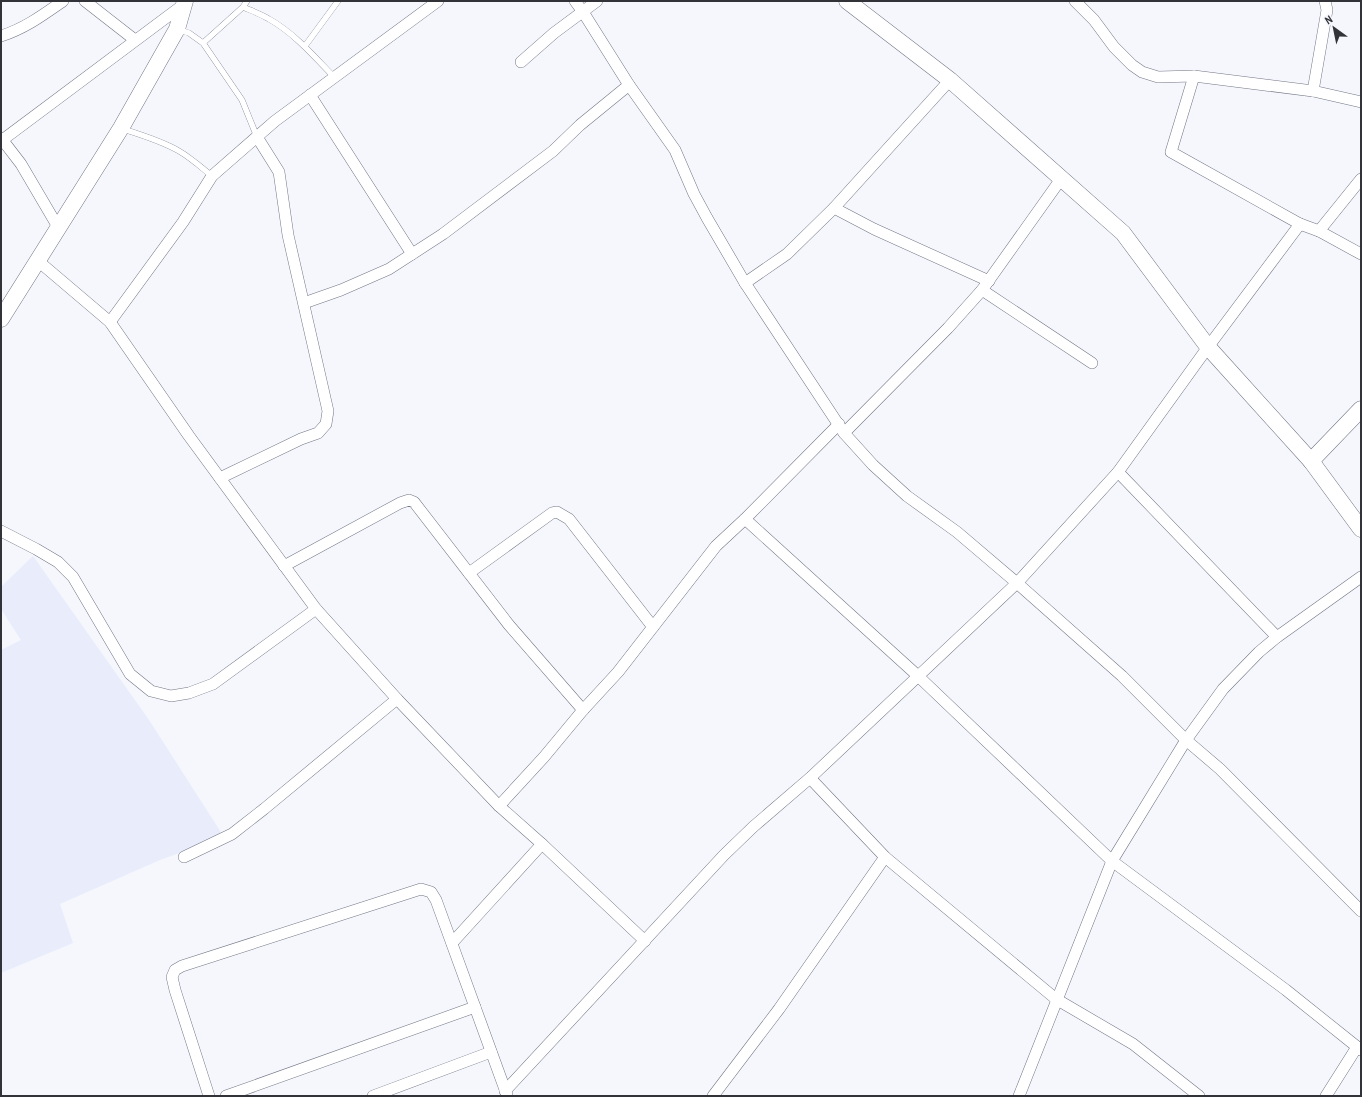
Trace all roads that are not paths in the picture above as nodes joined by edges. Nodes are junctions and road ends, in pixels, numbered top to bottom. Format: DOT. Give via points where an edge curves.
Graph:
graph roads {
  1 [pos="62,1"];
  2 [pos="85,1"];
  3 [pos="247,1"];
  4 [pos="338,1"];
  5 [pos="438,1"];
  6 [pos="575,1"];
  7 [pos="597,1"];
  8 [pos="847,1"];
  9 [pos="1075,1"];
  10 [pos="1325,1"];
  11 [pos="184,3"];
  12 [pos="244,7"];
  13 [pos="583,12"];
  14 [pos="176,29"];
  15 [pos="1,36"];
  16 [pos="135,40"];
  17 [pos="204,43"];
  18 [pos="305,46"];
  19 [pos="521,62"];
  20 [pos="1194,76"];
  21 [pos="334,77"];
  22 [pos="950,80"];
  23 [pos="628,85"];
  24 [pos="1312,91"];
  25 [pos="310,95"];
  26 [pos="1361,102"];
  27 [pos="121,128"];
  28 [pos="258,137"];
  29 [pos="2,139"];
  30 [pos="212,176"];
  31 [pos="1061,179"];
  32 [pos="1361,179"];
  33 [pos="834,208"];
  34 [pos="1300,224"];
  35 [pos="58,227"];
  36 [pos="1319,231"];
  37 [pos="412,254"];
  38 [pos="1361,254"];
  39 [pos="38,260"];
  40 [pos="745,283"];
  41 [pos="985,286"];
  42 [pos="304,303"];
  43 [pos="3,308"];
  44 [pos="110,322"];
  45 [pos="1208,347"];
  46 [pos="1092,364"];
  47 [pos="1361,409"];
  48 [pos="842,428"];
  49 [pos="1311,461"];
  50 [pos="1118,472"];
  51 [pos="220,478"];
  52 [pos="745,519"];
  53 [pos="1361,529"];
  54 [pos="1,531"];
  55 [pos="284,566"];
  56 [pos="469,573"];
  57 [pos="1361,577"];
  58 [pos="1017,583"];
  59 [pos="316,609"];
  60 [pos="653,627"];
  61 [pos="1277,637"];
  62 [pos="918,676"];
  63 [pos="398,699"];
  64 [pos="583,710"];
  65 [pos="1186,740"];
  66 [pos="810,778"];
  67 [pos="499,806"];
  68 [pos="542,844"];
  69 [pos="184,857"];
  70 [pos="885,857"];
  71 [pos="1112,861"];
  72 [pos="1361,911"];
  73 [pos="644,941"];
  74 [pos="452,943"];
  75 [pos="1056,999"];
  76 [pos="475,1007"];
  77 [pos="1359,1048"];
  78 [pos="491,1052"];
  79 [pos="506,1093"];
  80 [pos="209,1096"];
  81 [pos="226,1096"];
  82 [pos="372,1096"];
  83 [pos="713,1096"];
  84 [pos="1019,1096"];
  85 [pos="1199,1096"];
  86 [pos="1326,1096"];
  1 -- 15 [label="street" via="15,32"];
  2 -- 16 [label="street"];
  3 -- 12 [label="lane"];
  4 -- 18 [label="lane"];
  5 -- 21 [label="street"];
  6 -- 13 [label="street"];
  7 -- 13 [label="street"];
  8 -- 22 [label="street"];
  9 -- 20 [label="street" via="1132,66 1158,77"];
  10 -- 24 [label="street" via="1327,10"];
  11 -- 14 [label="street"];
  11 -- 16 [label="street"];
  12 -- 17 [label="lane"];
  12 -- 18 [label="lane" via="269,18"];
  13 -- 19 [label="street"];
  13 -- 23 [label="street"];
  14 -- 17 [label="lane" via="190,33"];
  14 -- 27 [label="street"];
  16 -- 29 [label="street"];
  17 -- 28 [label="lane" via="242,100"];
  18 -- 21 [label="lane"];
  20 -- 24 [label="street"];
  20 -- 34 [label="street" via="1171,152"];
  21 -- 25 [label="street"];
  22 -- 31 [label="street"];
  22 -- 33 [label="street"];
  23 -- 37 [label="street" via="553,151 443,234"];
  23 -- 40 [label="street" via="675,150 694,194"];
  24 -- 26 [label="street"];
  25 -- 28 [label="street" via="274,121"];
  25 -- 37 [label="street"];
  27 -- 30 [label="lane" via="179,151"];
  27 -- 35 [label="street"];
  28 -- 30 [label="street"];
  28 -- 42 [label="street" via="279,172 288,235"];
  29 -- 35 [label="street" via="21,164"];
  30 -- 44 [label="street" via="183,222"];
  31 -- 41 [label="street"];
  31 -- 45 [label="street" via="1123,233"];
  32 -- 36 [label="street"];
  33 -- 40 [label="street" via="787,254"];
  33 -- 41 [label="street"];
  34 -- 36 [label="street"];
  34 -- 45 [label="street"];
  35 -- 39 [label="street"];
  36 -- 38 [label="street"];
  37 -- 42 [label="street" via="389,269"];
  39 -- 43 [label="street"];
  39 -- 44 [label="street"];
  40 -- 48 [label="street"];
  41 -- 46 [label="street"];
  41 -- 48 [label="street" via="948,328"];
  42 -- 51 [label="street" via="328,411 326,424 318,433"];
  44 -- 51 [label="street"];
  45 -- 49 [label="street"];
  45 -- 50 [label="street"];
  47 -- 49 [label="street"];
  48 -- 52 [label="street"];
  48 -- 58 [label="street" via="873,465 907,496 957,532"];
  49 -- 53 [label="street"];
  50 -- 58 [label="street"];
  50 -- 61 [label="street"];
  51 -- 55 [label="street"];
  52 -- 60 [label="street" via="716,546"];
  52 -- 62 [label="street"];
  54 -- 59 [label="street" via="36,548 58,562 73,576 130,674 151,691 171,696 189,693 213,684"];
  55 -- 56 [label="street" via="409,500 414,502"];
  55 -- 59 [label="street"];
  56 -- 60 [label="street" via="552,513 557,512 569,519"];
  56 -- 64 [label="street"];
  57 -- 61 [label="street"];
  58 -- 62 [label="street"];
  58 -- 65 [label="street" via="1122,676"];
  59 -- 63 [label="street"];
  60 -- 64 [label="street" via="618,672"];
  61 -- 65 [label="street" via="1223,689"];
  62 -- 66 [label="street"];
  62 -- 71 [label="street"];
  63 -- 67 [label="street"];
  63 -- 69 [label="street" via="232,834"];
  64 -- 67 [label="street"];
  65 -- 71 [label="street"];
  65 -- 72 [label="street" via="1220,768"];
  66 -- 70 [label="street"];
  66 -- 73 [label="street" via="724,855"];
  67 -- 68 [label="street"];
  68 -- 73 [label="street"];
  68 -- 74 [label="street"];
  70 -- 75 [label="street"];
  70 -- 83 [label="street" via="779,1009"];
  71 -- 75 [label="street"];
  71 -- 77 [label="street" via="1286,990"];
  73 -- 79 [label="street"];
  74 -- 76 [label="street"];
  74 -- 80 [label="street" via="436,900 431,892 421,889 175,970 172,978 175,990"];
  75 -- 84 [label="street"];
  75 -- 85 [label="street" via="1133,1044"];
  76 -- 78 [label="street"];
  76 -- 81 [label="street"];
  77 -- 86 [label="street"];
  78 -- 79 [label="street"];
  78 -- 82 [label="street"];
}
